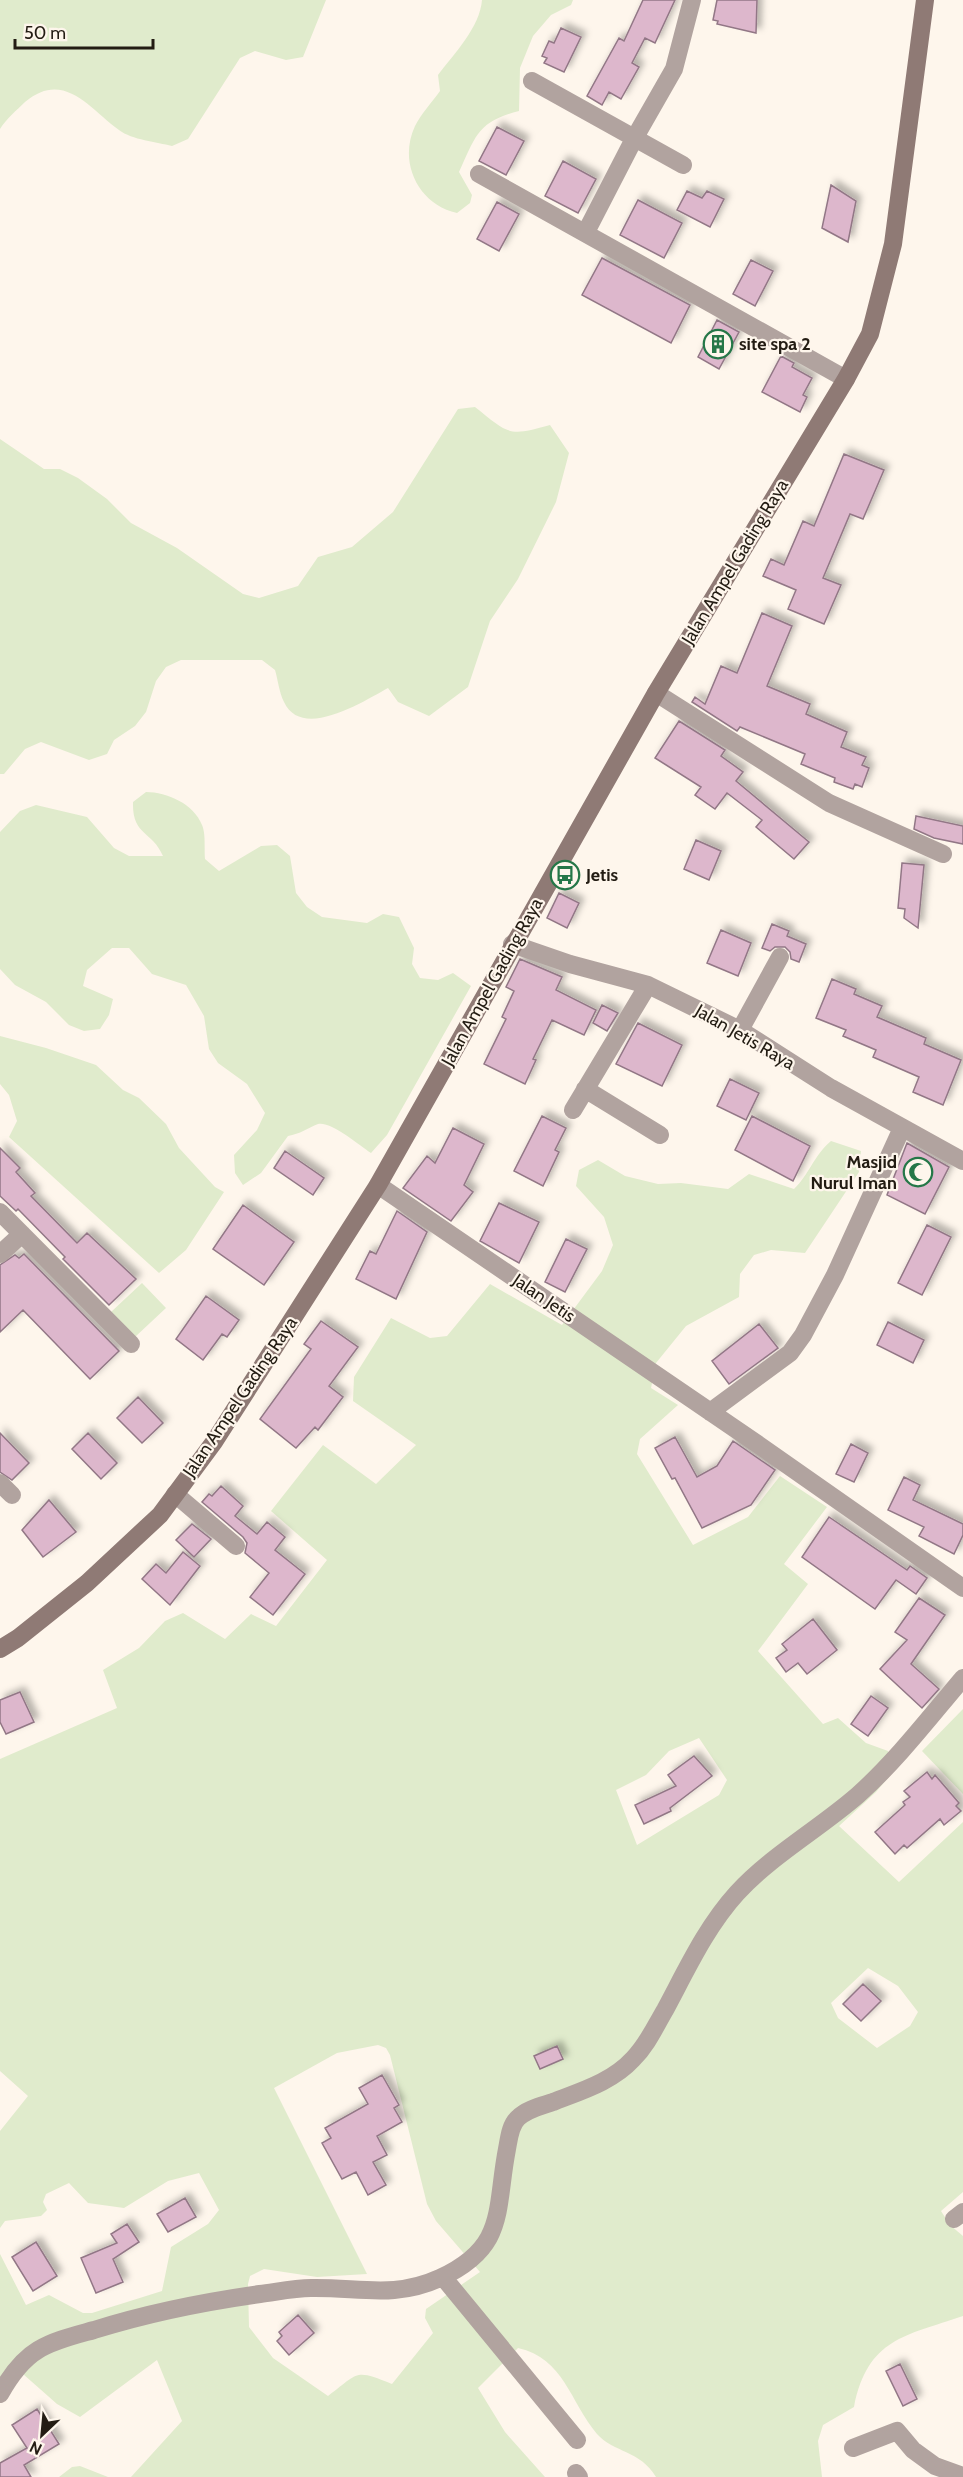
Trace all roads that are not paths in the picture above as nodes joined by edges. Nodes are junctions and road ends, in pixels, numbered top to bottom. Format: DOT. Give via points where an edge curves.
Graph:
graph roads {
  1 [pos="692,0"];
  2 [pos="925,0"];
  3 [pos="532,81"];
  4 [pos="634,139"];
  5 [pos="683,165"];
  6 [pos="479,174"];
  7 [pos="586,232"];
  8 [pos="846,379"];
  9 [pos="656,693"];
  10 [pos="942,854"];
  11 [pos="512,944"];
  12 [pos="780,957"];
  13 [pos="648,985"];
  14 [pos="740,1030"];
  15 [pos="585,1089"];
  16 [pos="573,1110"];
  17 [pos="902,1128"];
  18 [pos="660,1136"];
  19 [pos="963,1161"];
  20 [pos="378,1185"];
  21 [pos="0,1212"];
  22 [pos="22,1234"];
  23 [pos="0,1254"];
  24 [pos="131,1344"];
  25 [pos="710,1412"];
  26 [pos="175,1494"];
  27 [pos="236,1546"];
  28 [pos="963,1588"];
  29 [pos="0,1649"];
  30 [pos="963,1678"];
  31 [pos="443,2277"];
  32 [pos="1,2390"];
  33 [pos="577,2440"];
  34 [pos="853,2448"];
  35 [pos="963,2476"];
  1 -- 4 [label="street" via="674,69"];
  2 -- 8 [label="main road, Jalan Ampel Gading Raya" via="893,244 870,334"];
  3 -- 4 [label="street"];
  4 -- 5 [label="street"];
  4 -- 7 [label="street"];
  6 -- 7 [label="street"];
  7 -- 8 [label="street"];
  8 -- 9 [label="main road, Jalan Ampel Gading Raya"];
  9 -- 10 [label="street" via="829,803"];
  9 -- 11 [label="main road, Jalan Ampel Gading Raya"];
  11 -- 13 [label="street, Jalan Jetis Raya"];
  11 -- 20 [label="main road, Jalan Ampel Gading Raya"];
  12 -- 14 [label="street"];
  13 -- 14 [label="street, Jalan Jetis Raya"];
  13 -- 15 [label="street"];
  14 -- 17 [label="street, Jalan Jetis Raya"];
  15 -- 16 [label="street"];
  15 -- 18 [label="street"];
  17 -- 19 [label="street, Jalan Jetis Raya"];
  17 -- 25 [label="street" via="803,1335 790,1353"];
  20 -- 25 [label="street, Jalan Jetis"];
  20 -- 26 [label="main road, Jalan Ampel Gading Raya" via="214,1442"];
  21 -- 22 [label="street"];
  22 -- 23 [label="street"];
  22 -- 24 [label="street"];
  25 -- 28 [label="street, Jalan Jetis"];
  26 -- 27 [label="street"];
  26 -- 29 [label="main road, Jalan Ampel Gading Raya" via="160,1515 87,1583"];
  30 -- 31 [label="street" via="870,1784 737,1893 633,2060 619,2073 586,2090 518,2118 506,2154 497,2222 489,2240 478,2254"];
  31 -- 32 [label="street" via="418,2287 385,2292 310,2288 229,2298 134,2318 38,2350 18,2367"];
  31 -- 33 [label="street"];
  34 -- 35 [label="street" via="897,2431 913,2450 935,2466"];
}
